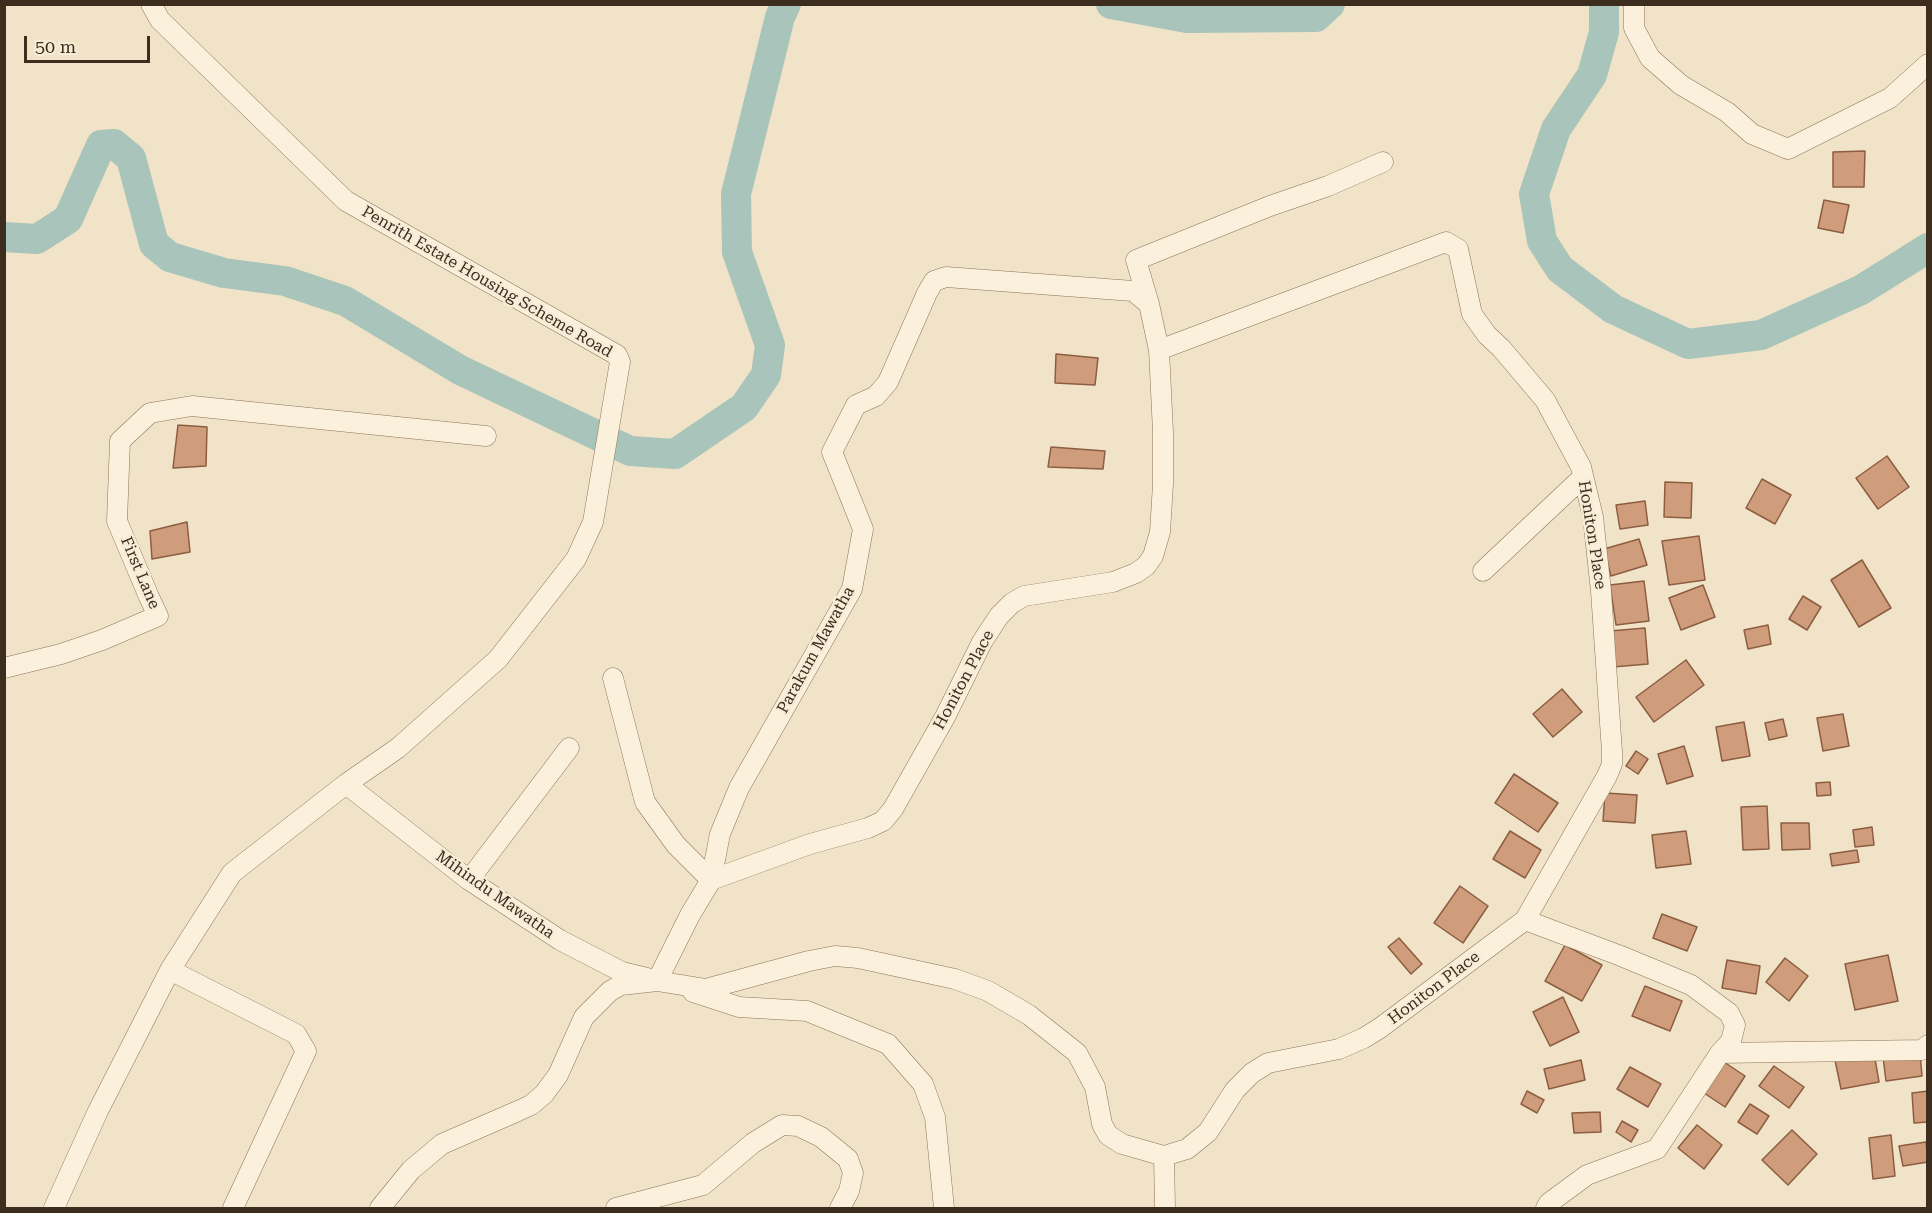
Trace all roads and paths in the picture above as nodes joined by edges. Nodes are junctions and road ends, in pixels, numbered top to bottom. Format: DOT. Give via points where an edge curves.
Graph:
graph roads {
  1 [pos="151,4"];
  2 [pos="1634,4"];
  3 [pos="1928,64"];
  4 [pos="1383,162"];
  5 [pos="1149,304"];
  6 [pos="1159,350"];
  7 [pos="486,436"];
  8 [pos="1583,477"];
  9 [pos="1483,571"];
  10 [pos="4,668"];
  11 [pos="612,678"];
  12 [pos="569,748"];
  13 [pos="346,784"];
  14 [pos="469,880"];
  15 [pos="711,880"];
  16 [pos="1525,920"];
  17 [pos="170,970"];
  18 [pos="657,981"];
  19 [pos="1928,1045"];
  20 [pos="1720,1053"];
  21 [pos="1164,1156"];
  22 [pos="54,1209"];
  23 [pos="233,1209"];
  24 [pos="380,1209"];
  25 [pos="616,1209"];
  26 [pos="840,1209"];
  27 [pos="944,1209"];
  28 [pos="1165,1209"];
  29 [pos="1546,1209"];
  1 -- 13 [label="street, Penrith Estate Housing Scheme Road" via="160,20 346,201 617,355 620,362 593,522 576,559 498,659 398,748"];
  2 -- 3 [label="street" via="1634,28 1650,58 1681,86 1727,112 1752,134 1788,149 1890,98"];
  4 -- 5 [label="street" via="1136,260"];
  5 -- 6 [label="street"];
  5 -- 15 [label="street, Parakum Mawatha" via="1133,291 946,277 934,281 888,382 876,396 856,405 832,452 863,529 852,590 739,788 720,834"];
  6 -- 8 [label="street, Honiton Place" via="1446,242 1458,249 1472,314 1545,400"];
  6 -- 15 [label="street, Honiton Place" via="1163,484 1160,532 1146,567 1113,582 1024,596 1012,603 982,642 945,717 883,821"];
  7 -- 10 [label="street, First Lane" via="192,406 150,413 120,441 117,521 158,616 61,654"];
  8 -- 9 [label="street"];
  8 -- 16 [label="street, Honiton Place" via="1593,517 1601,591 1612,764"];
  11 -- 15 [label="street" via="645,802 676,845"];
  12 -- 14 [label="street"];
  13 -- 14 [label="street, Mihindu Mawatha"];
  13 -- 17 [label="street, Penrith Estate Housing Scheme Road" via="232,873"];
  14 -- 18 [label="street, Mihindu Mawatha" via="560,940 622,972"];
  15 -- 18 [label="street"];
  16 -- 20 [label="street" via="1691,985 1729,1013 1735,1025 1731,1041"];
  16 -- 21 [label="street, Honiton Place" via="1364,1038 1339,1049 1268,1063 1252,1073 1235,1090 1208,1132 1187,1149"];
  17 -- 22 [label="street, Penrith Estate Housing Scheme Road" via="98,1111"];
  17 -- 23 [label="street" via="296,1034 306,1051"];
  18 -- 21 [label="street" via="706,989 835,956 956,980 988,991 1029,1015 1077,1053 1095,1087 1108,1135 1129,1147"];
  18 -- 24 [label="street" via="610,991 584,1017 558,1075 544,1094 531,1105 442,1144 411,1170"];
  18 -- 27 [label="street" via="738,1007 807,1011 888,1044 923,1084 935,1118"];
  19 -- 20 [label="street" via="1922,1050"];
  20 -- 29 [label="street" via="1657,1149 1587,1175"];
  21 -- 28 [label="street"];
  25 -- 26 [label="street" via="703,1185 753,1143 782,1125 798,1126 821,1137 848,1159 853,1173"];
}
